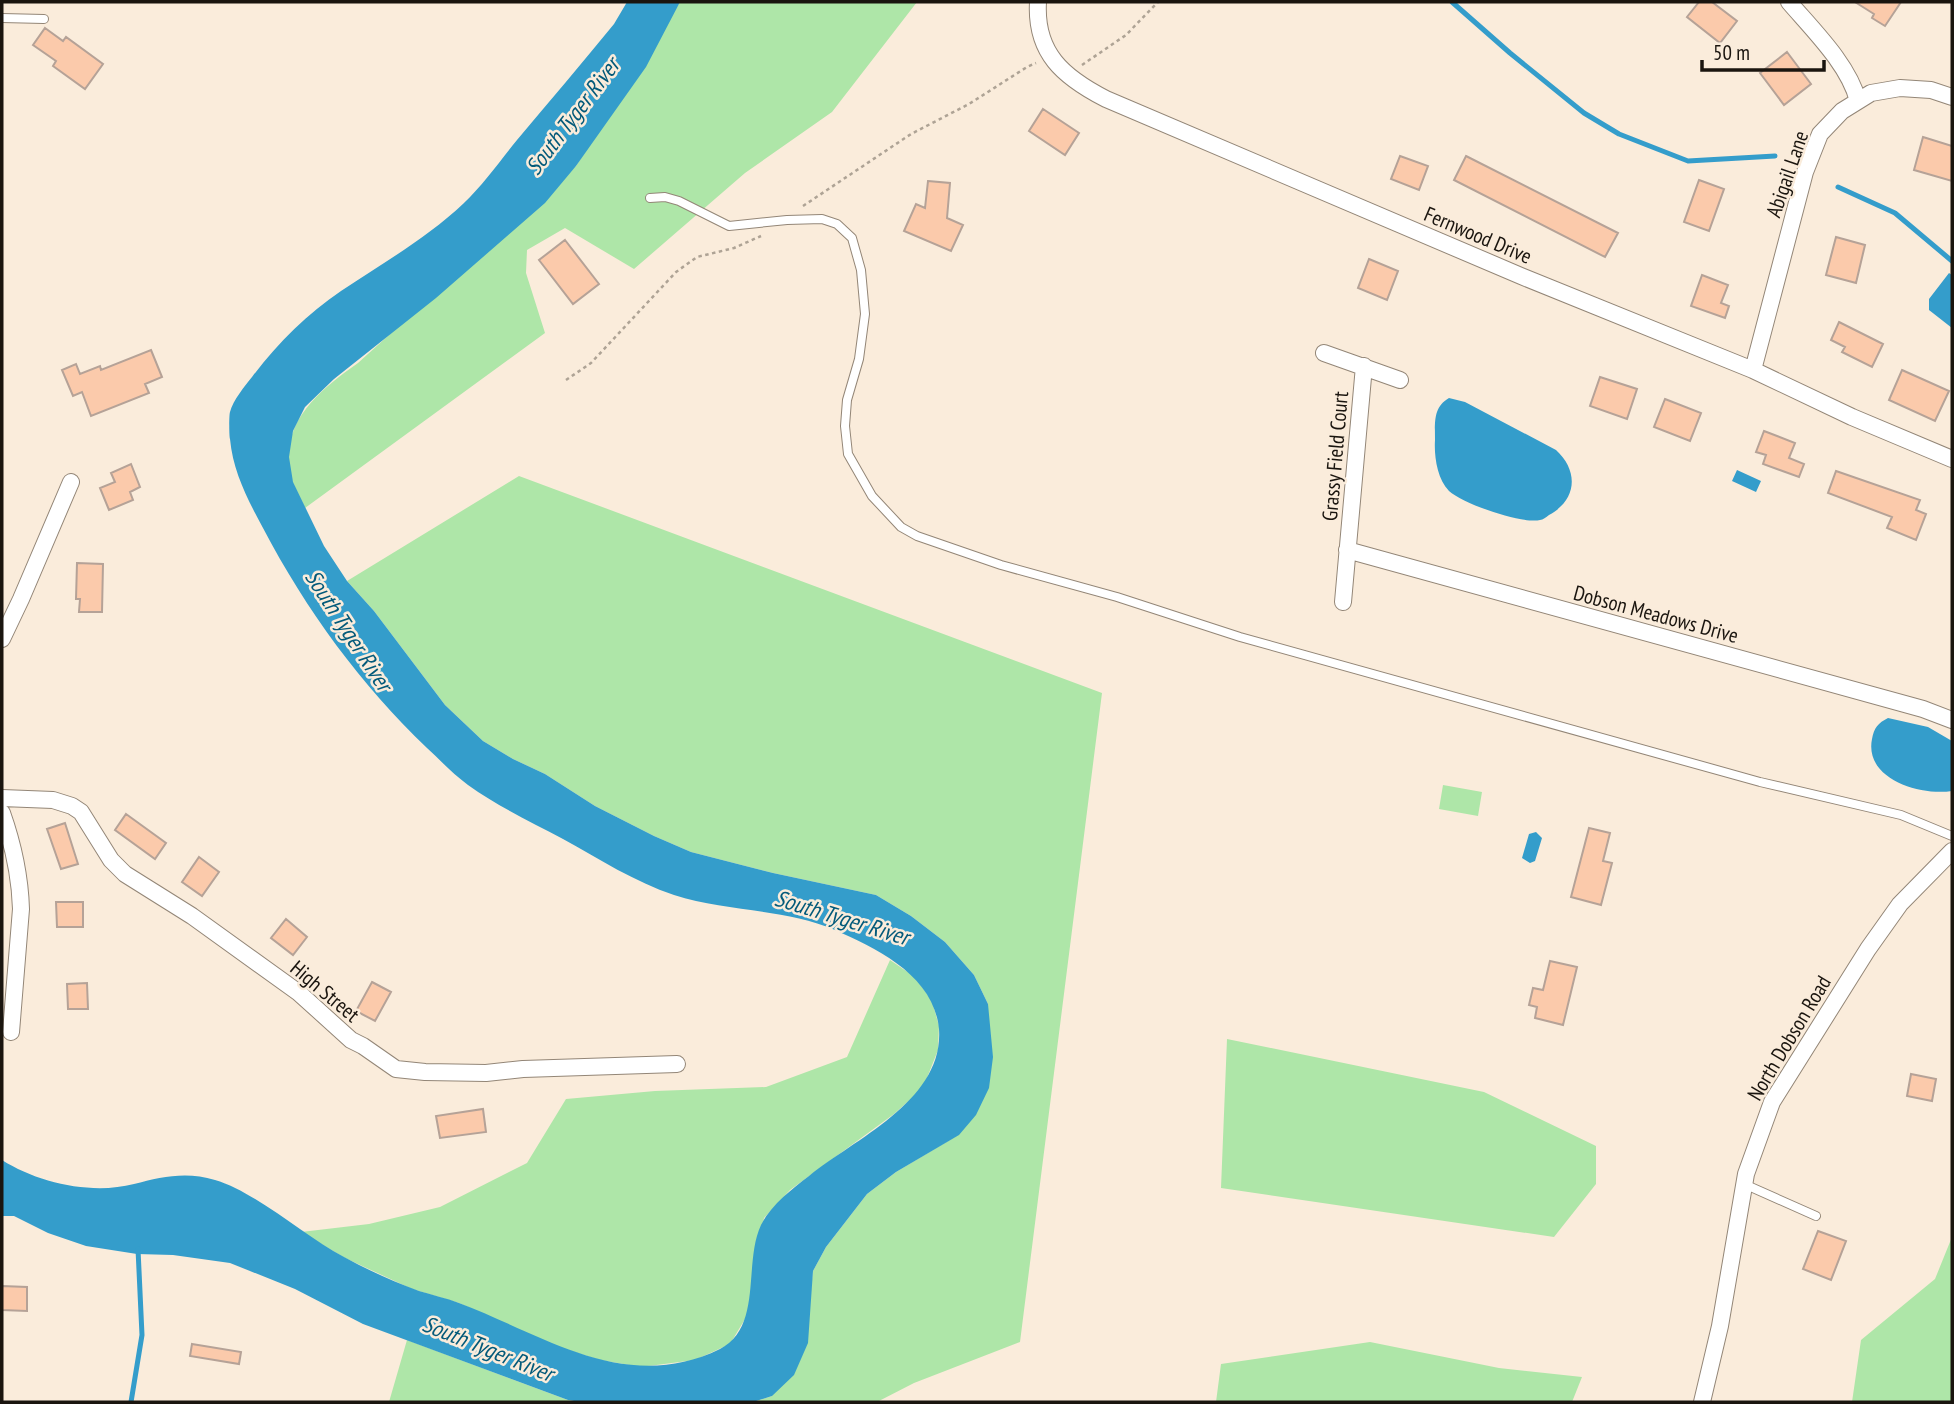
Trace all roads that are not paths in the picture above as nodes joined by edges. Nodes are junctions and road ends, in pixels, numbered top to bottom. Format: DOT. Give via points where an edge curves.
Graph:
graph roads {
  1 [pos="1038,2"];
  2 [pos="1789,2"];
  3 [pos="2,18"];
  4 [pos="44,19"];
  5 [pos="1952,97"];
  6 [pos="1858,101"];
  7 [pos="650,198"];
  8 [pos="1324,353"];
  9 [pos="1364,366"];
  10 [pos="1753,370"];
  11 [pos="1400,380"];
  12 [pos="1952,459"];
  13 [pos="71,482"];
  14 [pos="1347,551"];
  15 [pos="1343,602"];
  16 [pos="2,639"];
  17 [pos="1952,720"];
  18 [pos="2,798"];
  19 [pos="2,813"];
  20 [pos="1952,836"];
  21 [pos="1952,850"];
  22 [pos="11,1032"];
  23 [pos="677,1064"];
  24 [pos="1744,1184"];
  25 [pos="1816,1216"];
  26 [pos="1702,1402"];
  1 -- 10 [label="street, Fernwood Drive" via="1040,38 1052,58 1085,89 1508,271"];
  2 -- 6 [label="street" via="1824,42 1854,86"];
  3 -- 4 [label="lane"];
  5 -- 6 [label="street, Abigail Lane" via="1900,88 1871,93"];
  6 -- 10 [label="street, Abigail Lane" via="1820,134 1805,172"];
  7 -- 20 [label="lane" via="679,201 729,226 822,219 852,237 865,314 847,400 848,454 872,496 901,527 917,536 1240,637 1759,782 1901,815"];
  8 -- 9 [label="street, Grassy Field Court"];
  9 -- 11 [label="street, Grassy Field Court"];
  9 -- 14 [label="street, Grassy Field Court"];
  10 -- 12 [label="street, Fernwood Drive"];
  13 -- 16 [label="street"];
  14 -- 15 [label="street, Grassy Field Court"];
  14 -- 17 [label="street, Dobson Meadows Drive"];
  18 -- 23 [label="street, High Street" via="53,800 81,812 125,874 192,916 299,993 351,1040 396,1069 486,1073"];
  19 -- 22 [label="street" via="18,873 21,909"];
  21 -- 24 [label="street, North Dobson Road" via="1900,904 1786,1076 1762,1125"];
  24 -- 25 [label="lane"];
  24 -- 26 [label="street, North Dobson Road"];
}
